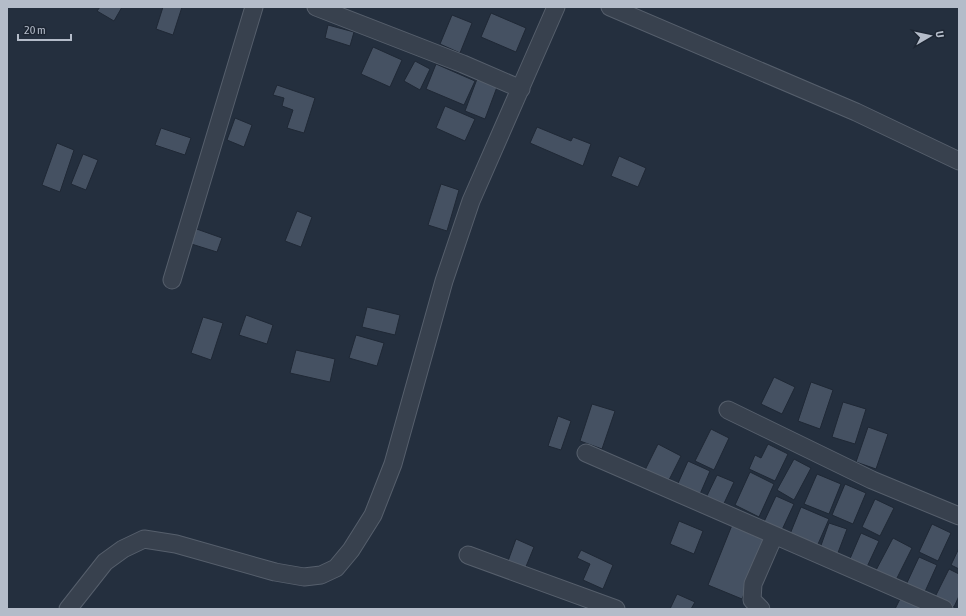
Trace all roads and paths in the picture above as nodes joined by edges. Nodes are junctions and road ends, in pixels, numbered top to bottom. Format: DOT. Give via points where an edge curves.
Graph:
graph roads {
  1 [pos="254,7"];
  2 [pos="316,7"];
  3 [pos="556,7"];
  4 [pos="610,7"];
  5 [pos="521,89"];
  6 [pos="959,161"];
  7 [pos="172,280"];
  8 [pos="728,410"];
  9 [pos="586,453"];
  10 [pos="959,516"];
  11 [pos="774,536"];
  12 [pos="468,554"];
  13 [pos="68,609"];
  14 [pos="616,609"];
  15 [pos="761,609"];
  16 [pos="944,609"];
  1 -- 7 [label="street"];
  2 -- 5 [label="street" via="464,64"];
  3 -- 5 [label="street"];
  4 -- 6 [label="street" via="856,112"];
  5 -- 13 [label="street" via="471,201 444,281 393,464 373,515 336,568 321,575 304,577 275,572 176,544 144,539 123,549 105,562"];
  8 -- 10 [label="street" via="872,480"];
  9 -- 11 [label="street"];
  11 -- 15 [label="street" via="753,584 752,600"];
  11 -- 16 [label="street"];
  12 -- 14 [label="street"];
}
